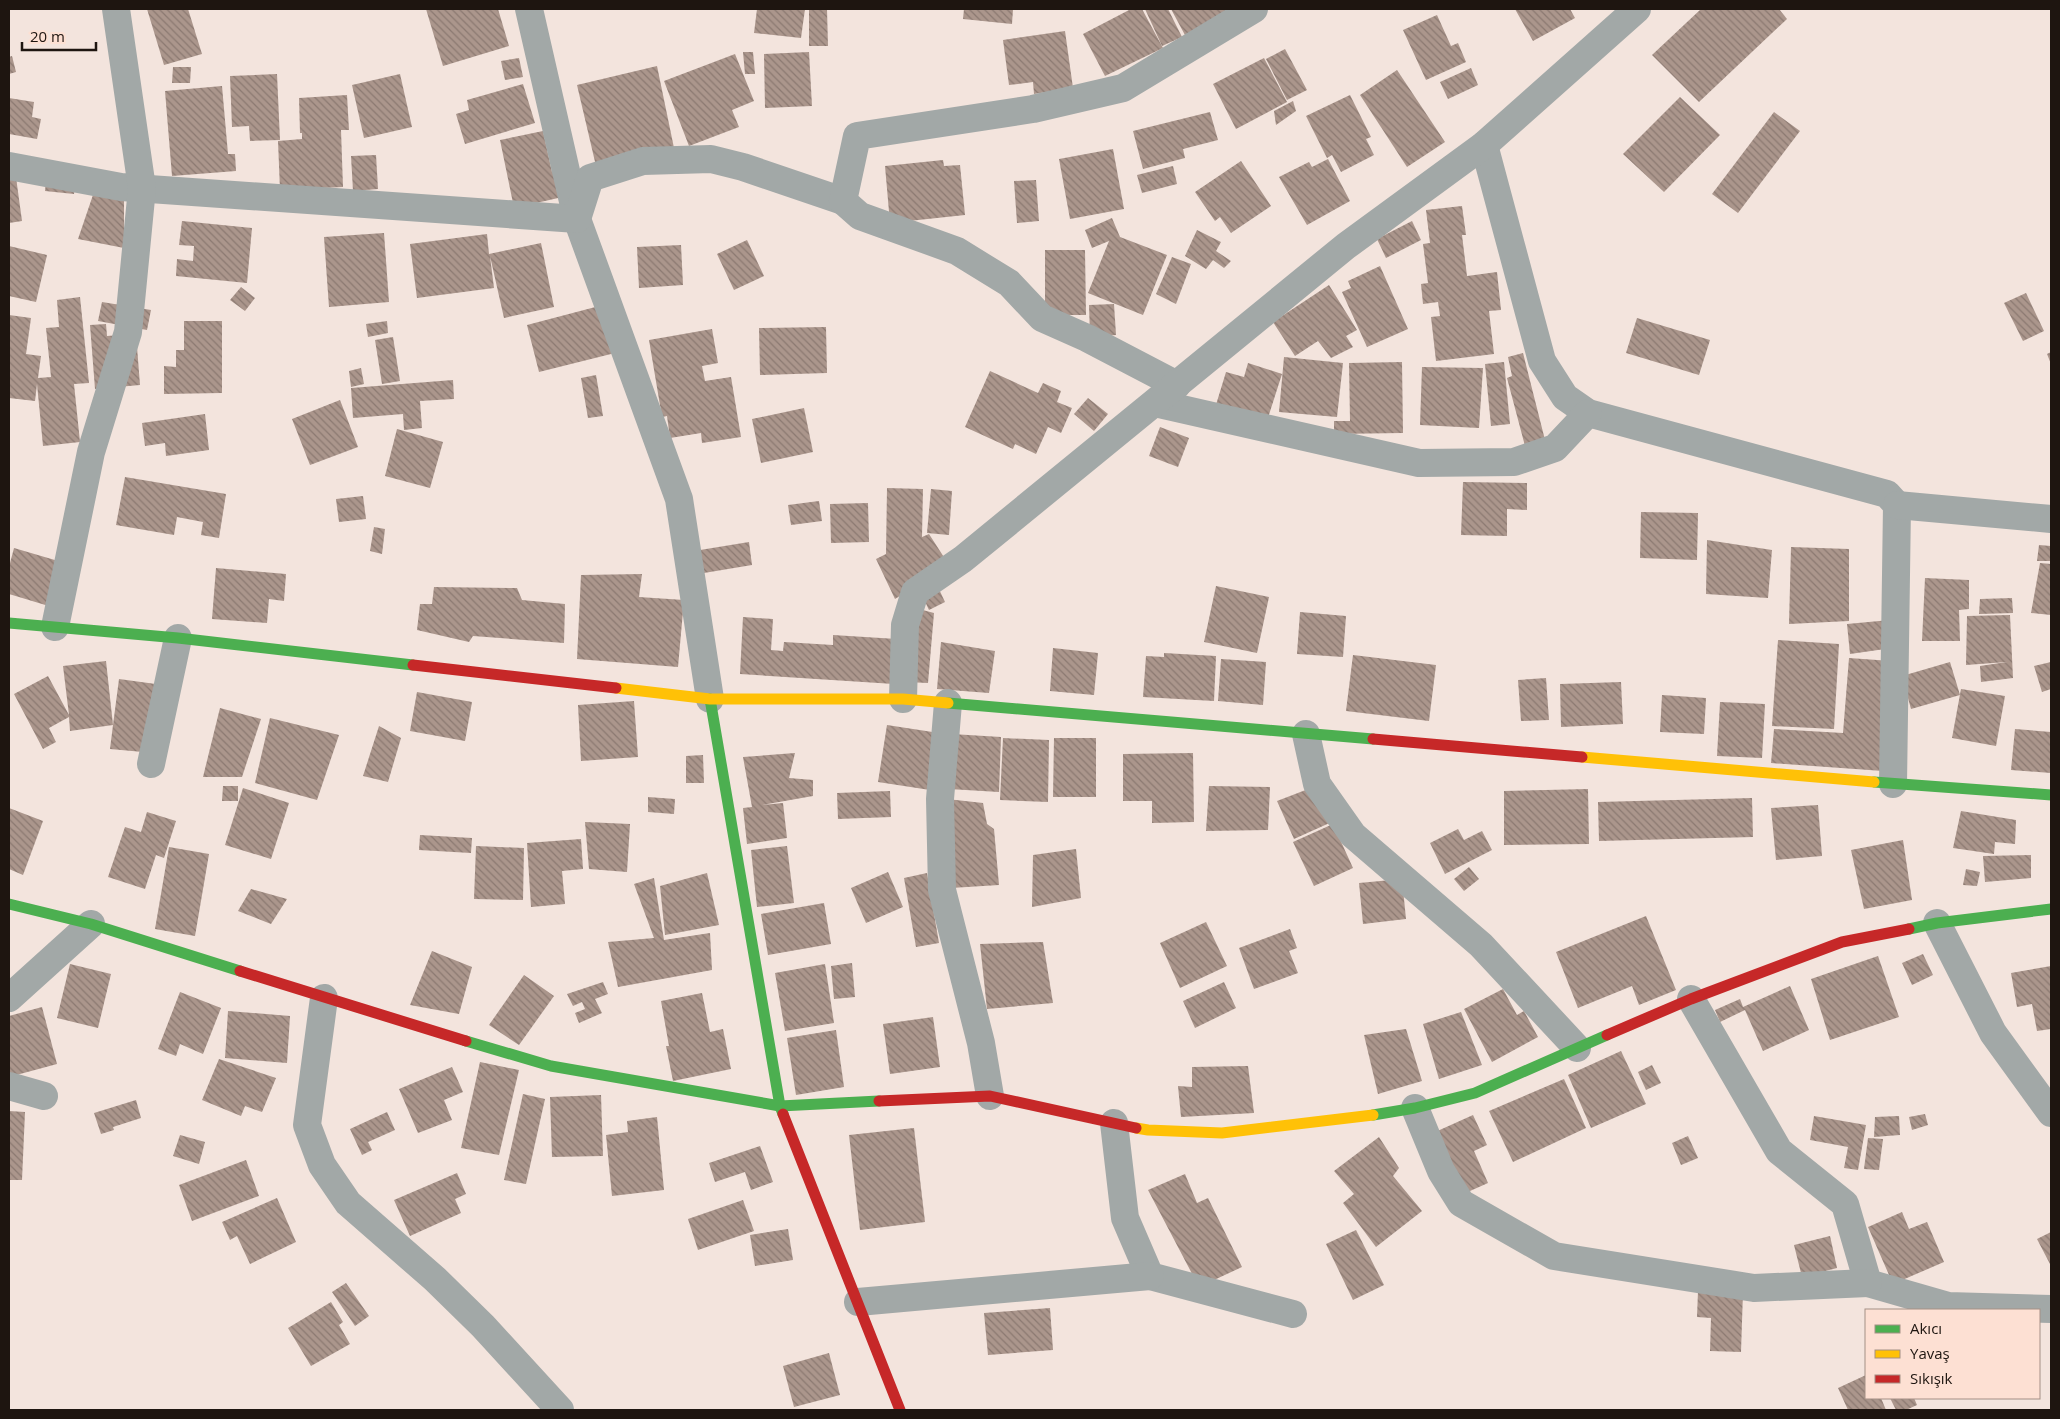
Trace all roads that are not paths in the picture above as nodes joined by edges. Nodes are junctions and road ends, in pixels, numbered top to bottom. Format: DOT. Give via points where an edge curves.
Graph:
graph roads {
  1 [pos="116,9"];
  2 [pos="528,9"];
  3 [pos="1254,9"];
  4 [pos="1637,9"];
  5 [pos="1484,144"];
  6 [pos="9,166"];
  7 [pos="142,188"];
  8 [pos="843,201"];
  9 [pos="577,219"];
  10 [pos="1177,385"];
  11 [pos="1155,403"];
  12 [pos="1588,413"];
  13 [pos="1897,505"];
  14 [pos="2051,519"];
  15 [pos="9,623"];
  16 [pos="55,627"];
  17 [pos="178,638"];
  18 [pos="903,699"];
  19 [pos="710,700"];
  20 [pos="948,703"];
  21 [pos="1306,734"];
  22 [pos="151,764"];
  23 [pos="1893,784"];
  24 [pos="2051,795"];
  25 [pos="9,904"];
  26 [pos="2051,909"];
  27 [pos="1937,923"];
  28 [pos="91,924"];
  29 [pos="9,998"];
  30 [pos="324,998"];
  31 [pos="1691,999"];
  32 [pos="1578,1048"];
  33 [pos="9,1086"];
  34 [pos="44,1096"];
  35 [pos="990,1096"];
  36 [pos="780,1106"];
  37 [pos="1415,1108"];
  38 [pos="2051,1113"];
  39 [pos="1114,1123"];
  40 [pos="1150,1276"];
  41 [pos="1868,1282"];
  42 [pos="858,1302"];
  43 [pos="2051,1309"];
  44 [pos="1293,1314"];
  45 [pos="560,1410"];
  46 [pos="900,1410"];
  1 -- 7 [label="street"];
  2 -- 9 [label="street"];
  3 -- 8 [label="street" via="1123,88 1033,109 857,136"];
  4 -- 5 [label="street"];
  5 -- 10 [label="street" via="1346,246"];
  5 -- 12 [label="street" via="1542,361 1565,397"];
  6 -- 7 [label="street"];
  7 -- 9 [label="street"];
  7 -- 16 [label="street" via="128,332 91,452"];
  8 -- 9 [label="street" via="711,159 643,161 590,178"];
  8 -- 10 [label="street" via="860,216 957,250 1009,283 1042,318"];
  9 -- 19 [label="street" via="679,499"];
  10 -- 11 [label="street"];
  11 -- 12 [label="street" via="1419,463 1514,462 1555,448"];
  11 -- 18 [label="street" via="963,559 915,592 905,625"];
  12 -- 13 [label="street" via="1887,494"];
  13 -- 14 [label="street"];
  13 -- 23 [label="street"];
  15 -- 16 [label="street"];
  16 -- 17 [label="street"];
  17 -- 19 [label="street"];
  17 -- 22 [label="street"];
  18 -- 19 [label="street"];
  18 -- 20 [label="street"];
  19 -- 36 [label="street"];
  20 -- 21 [label="street"];
  20 -- 35 [label="street" via="940,799 942,890 981,1044"];
  21 -- 23 [label="street"];
  21 -- 32 [label="street" via="1317,784 1352,835 1481,944"];
  23 -- 24 [label="street"];
  25 -- 28 [label="street"];
  26 -- 27 [label="street"];
  27 -- 31 [label="street" via="1842,942"];
  27 -- 38 [label="street" via="1993,1033"];
  28 -- 29 [label="street"];
  28 -- 30 [label="street"];
  30 -- 36 [label="street" via="551,1066"];
  30 -- 45 [label="street" via="307,1125 322,1164 348,1204 436,1279"];
  31 -- 32 [label="street"];
  31 -- 41 [label="street" via="1779,1151 1845,1204"];
  32 -- 37 [label="street" via="1475,1092"];
  33 -- 34 [label="street"];
  35 -- 36 [label="street"];
  35 -- 39 [label="street"];
  36 -- 42 [label="street"];
  37 -- 39 [label="street" via="1352,1119 1222,1133 1148,1130"];
  37 -- 41 [label="street" via="1441,1170 1461,1203 1554,1256 1754,1288"];
  39 -- 40 [label="street" via="1125,1218"];
  40 -- 42 [label="street"];
  40 -- 44 [label="street"];
  41 -- 43 [label="street" via="1948,1306"];
  42 -- 46 [label="street"];
}
